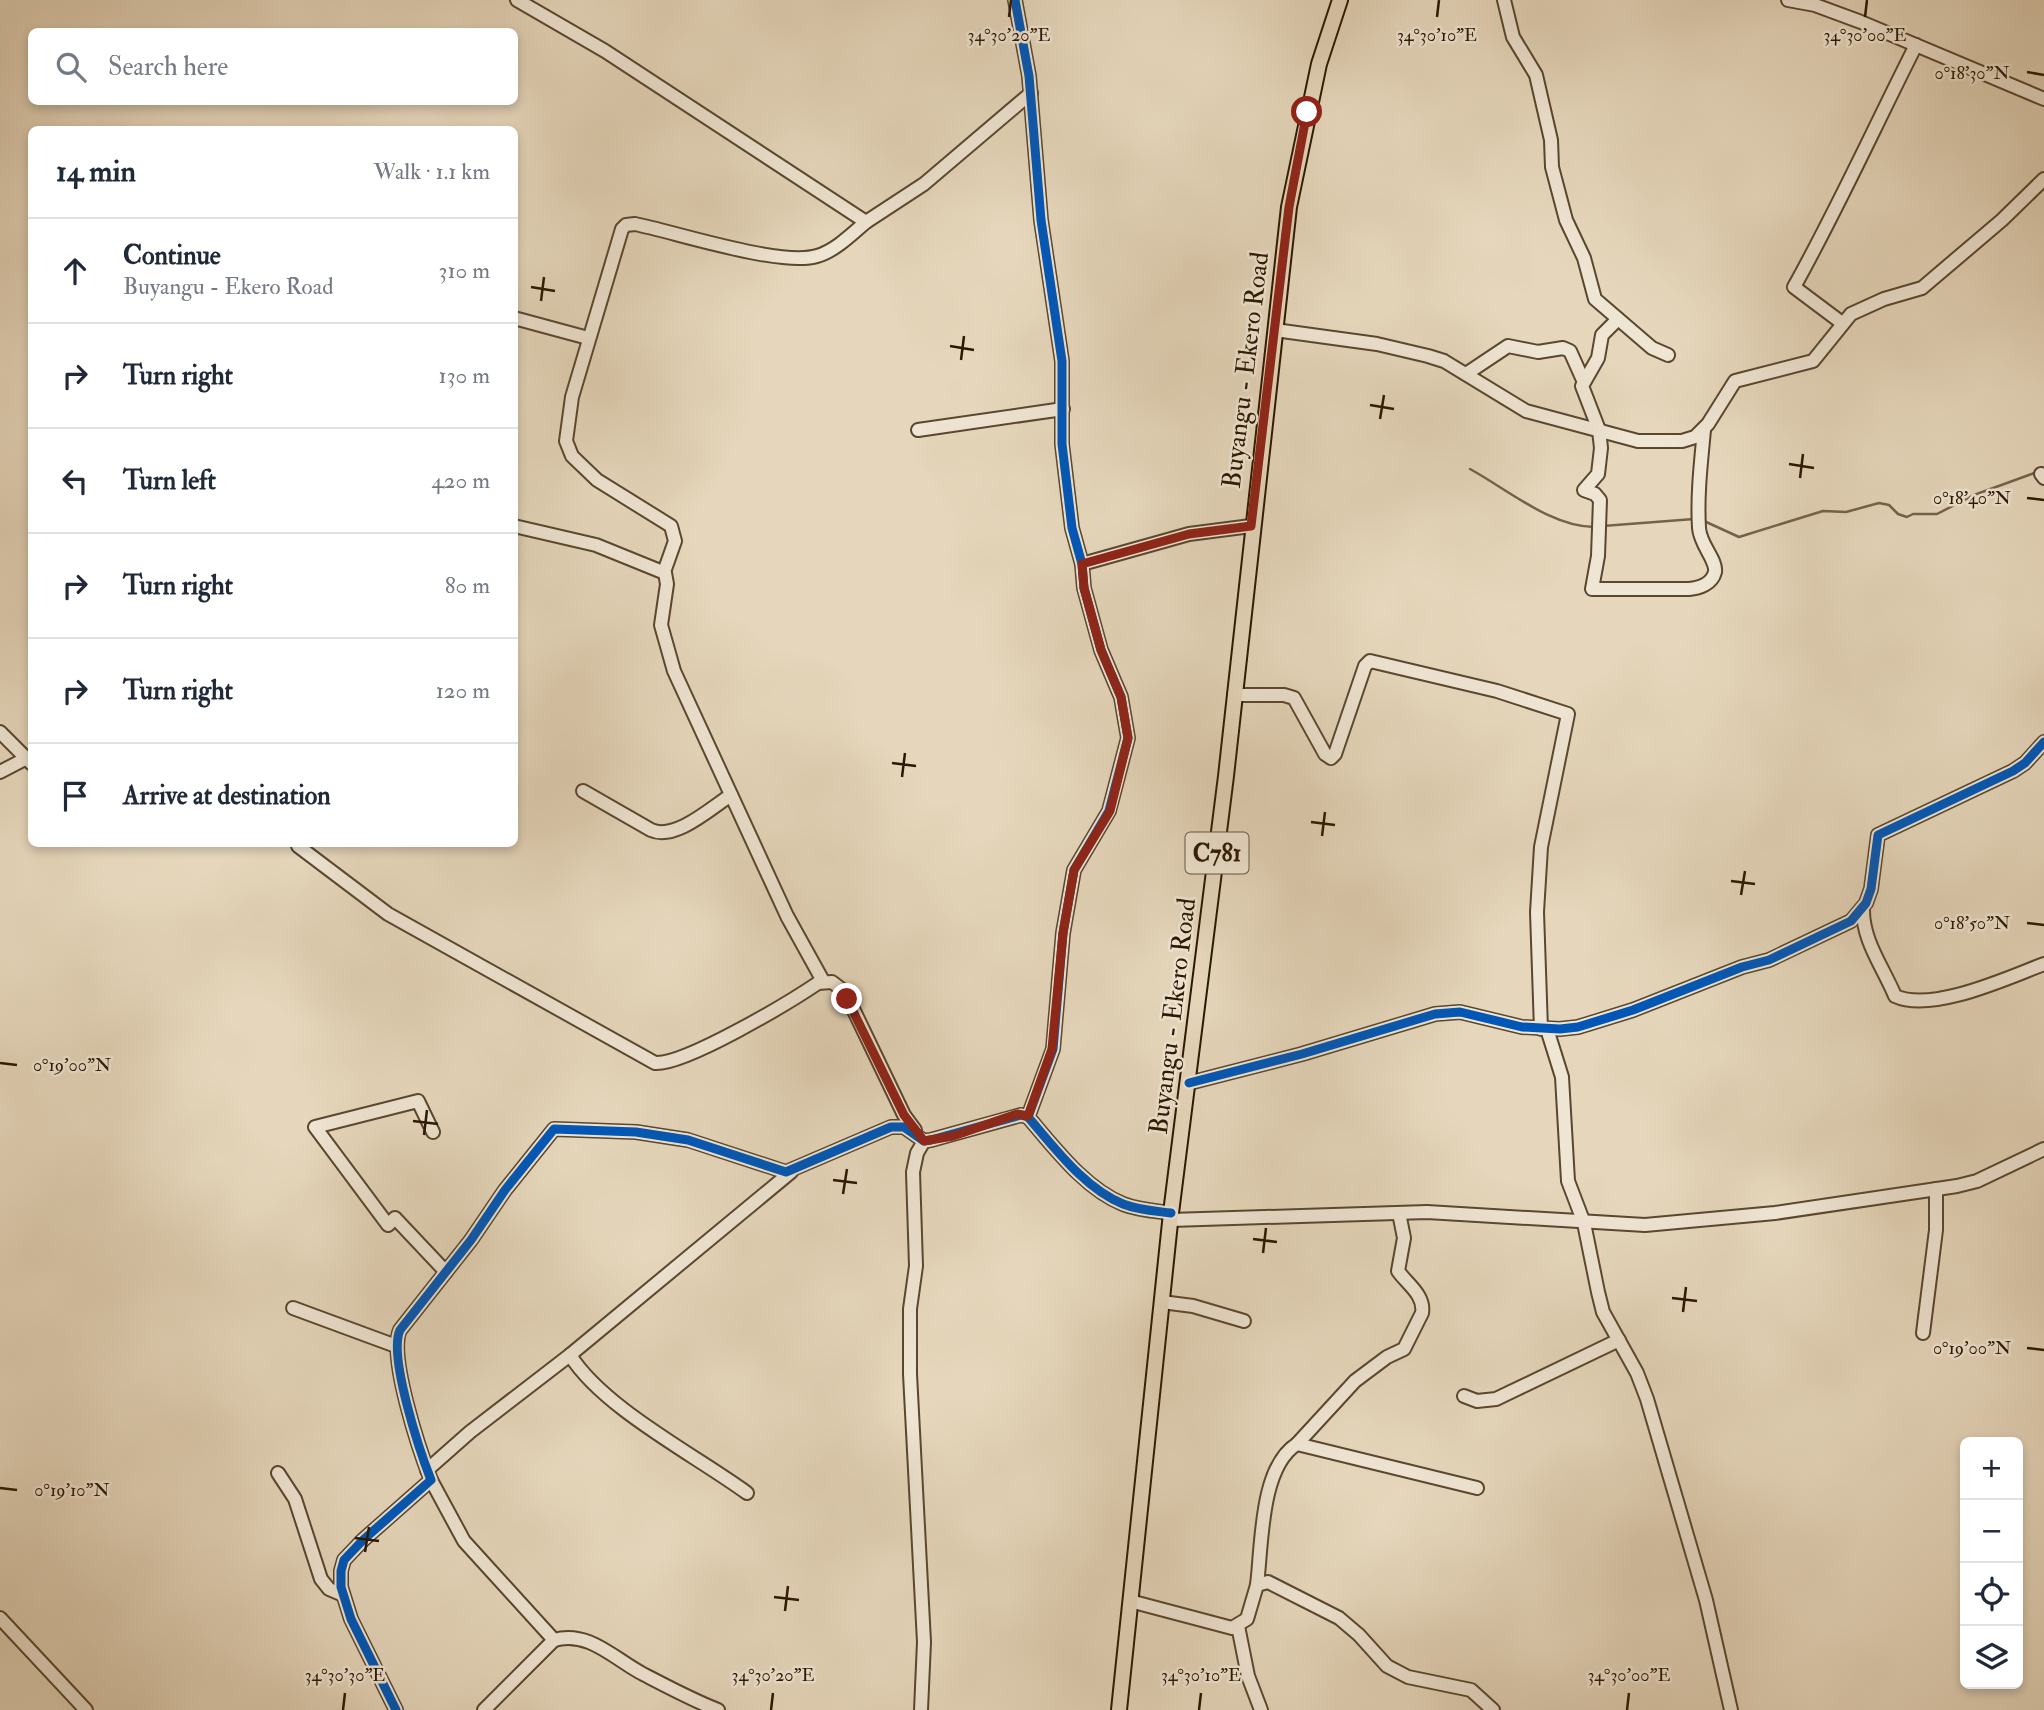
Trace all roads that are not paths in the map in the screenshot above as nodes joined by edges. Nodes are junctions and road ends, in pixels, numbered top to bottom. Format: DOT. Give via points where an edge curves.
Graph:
graph roads {
  1 [pos="517,0"];
  2 [pos="1014,0"];
  3 [pos="1340,0"];
  4 [pos="1504,0"];
  5 [pos="1788,0"];
  6 [pos="1794,0"];
  7 [pos="1916,45"];
  8 [pos="1031,93"];
  9 [pos="2044,99"];
  10 [pos="2044,179"];
  11 [pos="866,222"];
  12 [pos="518,319"];
  13 [pos="1618,319"];
  14 [pos="1842,323"];
  15 [pos="1275,330"];
  16 [pos="588,338"];
  17 [pos="1668,355"];
  18 [pos="1466,374"];
  19 [pos="1583,380"];
  20 [pos="1063,409"];
  21 [pos="918,430"];
  22 [pos="1599,430"];
  23 [pos="1704,430"];
  24 [pos="1251,526"];
  25 [pos="518,527"];
  26 [pos="1082,564"];
  27 [pos="664,572"];
  28 [pos="1234,695"];
  29 [pos="0,732"];
  30 [pos="2044,742"];
  31 [pos="28,762"];
  32 [pos="0,772"];
  33 [pos="583,791"];
  34 [pos="731,795"];
  35 [pos="299,847"];
  36 [pos="1863,908"];
  37 [pos="2044,964"];
  38 [pos="823,981"];
  39 [pos="1544,1029"];
  40 [pos="1189,1083"];
  41 [pos="1028,1116"];
  42 [pos="433,1132"];
  43 [pos="924,1141"];
  44 [pos="2044,1149"];
  45 [pos="791,1172"];
  46 [pos="1936,1189"];
  47 [pos="1399,1213"];
  48 [pos="1171,1216"];
  49 [pos="1584,1223"];
  50 [pos="446,1272"];
  51 [pos="1162,1302"];
  52 [pos="293,1308"];
  53 [pos="1244,1321"];
  54 [pos="1923,1333"];
  55 [pos="1619,1340"];
  56 [pos="396,1346"];
  57 [pos="570,1355"];
  58 [pos="1464,1396"];
  59 [pos="1297,1444"];
  60 [pos="278,1474"];
  61 [pos="429,1475"];
  62 [pos="1478,1488"];
  63 [pos="747,1493"];
  64 [pos="1257,1585"];
  65 [pos="343,1595"];
  66 [pos="1130,1601"];
  67 [pos="0,1618"];
  68 [pos="1238,1626"];
  69 [pos="554,1640"];
  70 [pos="391,1708"];
  71 [pos="86,1710"];
  72 [pos="484,1710"];
  73 [pos="718,1710"];
  74 [pos="921,1710"];
  75 [pos="1119,1710"];
  76 [pos="1261,1710"];
  77 [pos="1493,1710"];
  78 [pos="1731,1710"];
  1 -- 11 [label="street" via="616,58"];
  2 -- 8 [label="street"];
  3 -- 15 [label="main road, Buyangu - Ekero Road / C781" via="1307,112 1289,207"];
  4 -- 13 [label="street" via="1514,37 1536,75 1566,220 1584,258 1595,299"];
  5 -- 6 [label="street"];
  6 -- 7 [label="street"];
  7 -- 9 [label="street"];
  7 -- 14 [label="street" via="1794,287"];
  8 -- 11 [label="street" via="924,184"];
  8 -- 20 [label="street" via="1041,220 1062,360"];
  10 -- 14 [label="street" via="1922,288 1880,301"];
  11 -- 16 [label="street" via="825,253 807,258 626,225 617,240"];
  12 -- 16 [label="street"];
  13 -- 17 [label="street" via="1652,348"];
  13 -- 19 [label="street" via="1602,335 1598,358"];
  14 -- 23 [label="street" via="1813,360 1730,384"];
  15 -- 18 [label="street" via="1377,344 1444,361"];
  15 -- 24 [label="main road, Buyangu - Ekero Road / C781"];
  16 -- 27 [label="street" via="568,414 568,448 597,480 670,526 675,541"];
  18 -- 19 [label="street" via="1508,346 1538,352 1563,348 1570,351"];
  18 -- 22 [label="street" via="1526,411"];
  19 -- 22 [label="street"];
  20 -- 21 [label="street"];
  20 -- 26 [label="street" via="1062,444"];
  22 -- 23 [label="street" via="1653,442 1686,441"];
  22 -- 23 [label="street" via="1598,474 1584,490 1600,500 1592,589 1689,589 1702,587 1715,573 1699,526"];
  24 -- 26 [label="street" via="1189,534"];
  24 -- 28 [label="main road, Buyangu - Ekero Road / C781"];
  25 -- 27 [label="street" via="596,545"];
  26 -- 41 [label="street" via="1084,588 1101,650 1121,697 1128,738 1110,811 1074,870 1052,1049"];
  27 -- 34 [label="street" via="667,584 661,625 665,644"];
  28 -- 39 [label="street" via="1294,698 1331,758 1365,666 1372,660 1568,714 1541,847 1537,912"];
  28 -- 40 [label="main road, Buyangu - Ekero Road / C781"];
  29 -- 31 [label="street"];
  30 -- 36 [label="street" via="2013,771 1878,835 1871,889"];
  31 -- 32 [label="street"];
  33 -- 34 [label="street" via="662,834"];
  34 -- 38 [label="street"];
  35 -- 38 [label="street" via="388,914 655,1062 667,1062 704,1046"];
  36 -- 37 [label="street" via="1866,938 1895,996 1908,1002 1988,985"];
  36 -- 39 [label="street" via="1846,924 1769,960 1578,1027"];
  38 -- 43 [label="street" via="845,992 904,1115"];
  39 -- 40 [label="street" via="1460,1012 1435,1014"];
  39 -- 49 [label="street" via="1562,1077 1568,1181"];
  40 -- 48 [label="main road, Buyangu - Ekero Road / C781"];
  41 -- 43 [label="street" via="1017,1114"];
  41 -- 48 [label="street" via="1088,1181 1111,1199"];
  42 -- 50 [label="street" via="418,1101 315,1127 388,1225 395,1218"];
  43 -- 45 [label="street" via="904,1127 891,1127"];
  43 -- 74 [label="street" via="913,1172 916,1266 910,1309 924,1642"];
  44 -- 46 [label="street" via="1977,1181"];
  45 -- 50 [label="street" via="688,1140 557,1128"];
  45 -- 57 [label="street"];
  46 -- 49 [label="street" via="1744,1216 1645,1225"];
  46 -- 54 [label="street" via="1936,1230"];
  47 -- 48 [label="street"];
  47 -- 49 [label="street"];
  47 -- 59 [label="street" via="1404,1238 1398,1271 1417,1292 1422,1313 1404,1349 1355,1381"];
  48 -- 51 [label="main road, Buyangu - Ekero Road / C781"];
  49 -- 55 [label="street" via="1604,1312"];
  50 -- 56 [label="street" via="400,1330"];
  51 -- 53 [label="street"];
  51 -- 66 [label="main road, Buyangu - Ekero Road / C781"];
  52 -- 56 [label="street"];
  55 -- 58 [label="street" via="1496,1399 1477,1401"];
  55 -- 78 [label="street" via="1647,1399 1685,1526"];
  56 -- 61 [label="street"];
  57 -- 61 [label="street" via="470,1432"];
  57 -- 63 [label="street" via="600,1389 629,1412"];
  59 -- 62 [label="street"];
  59 -- 64 [label="street" via="1270,1481"];
  60 -- 65 [label="street" via="295,1499 321,1579"];
  61 -- 65 [label="street" via="344,1560 340,1577"];
  61 -- 69 [label="street" via="464,1541"];
  64 -- 68 [label="street" via="1247,1619"];
  64 -- 77 [label="street" via="1264,1582 1279,1587 1339,1618 1387,1666 1408,1677 1471,1690"];
  65 -- 70 [label="street"];
  66 -- 68 [label="street" via="1220,1627"];
  66 -- 75 [label="main road, Buyangu - Ekero Road / C781"];
  67 -- 71 [label="street"];
  68 -- 76 [label="street" via="1248,1676"];
  69 -- 72 [label="street"];
  69 -- 73 [label="street" via="569,1636 599,1646 649,1677"];
}
